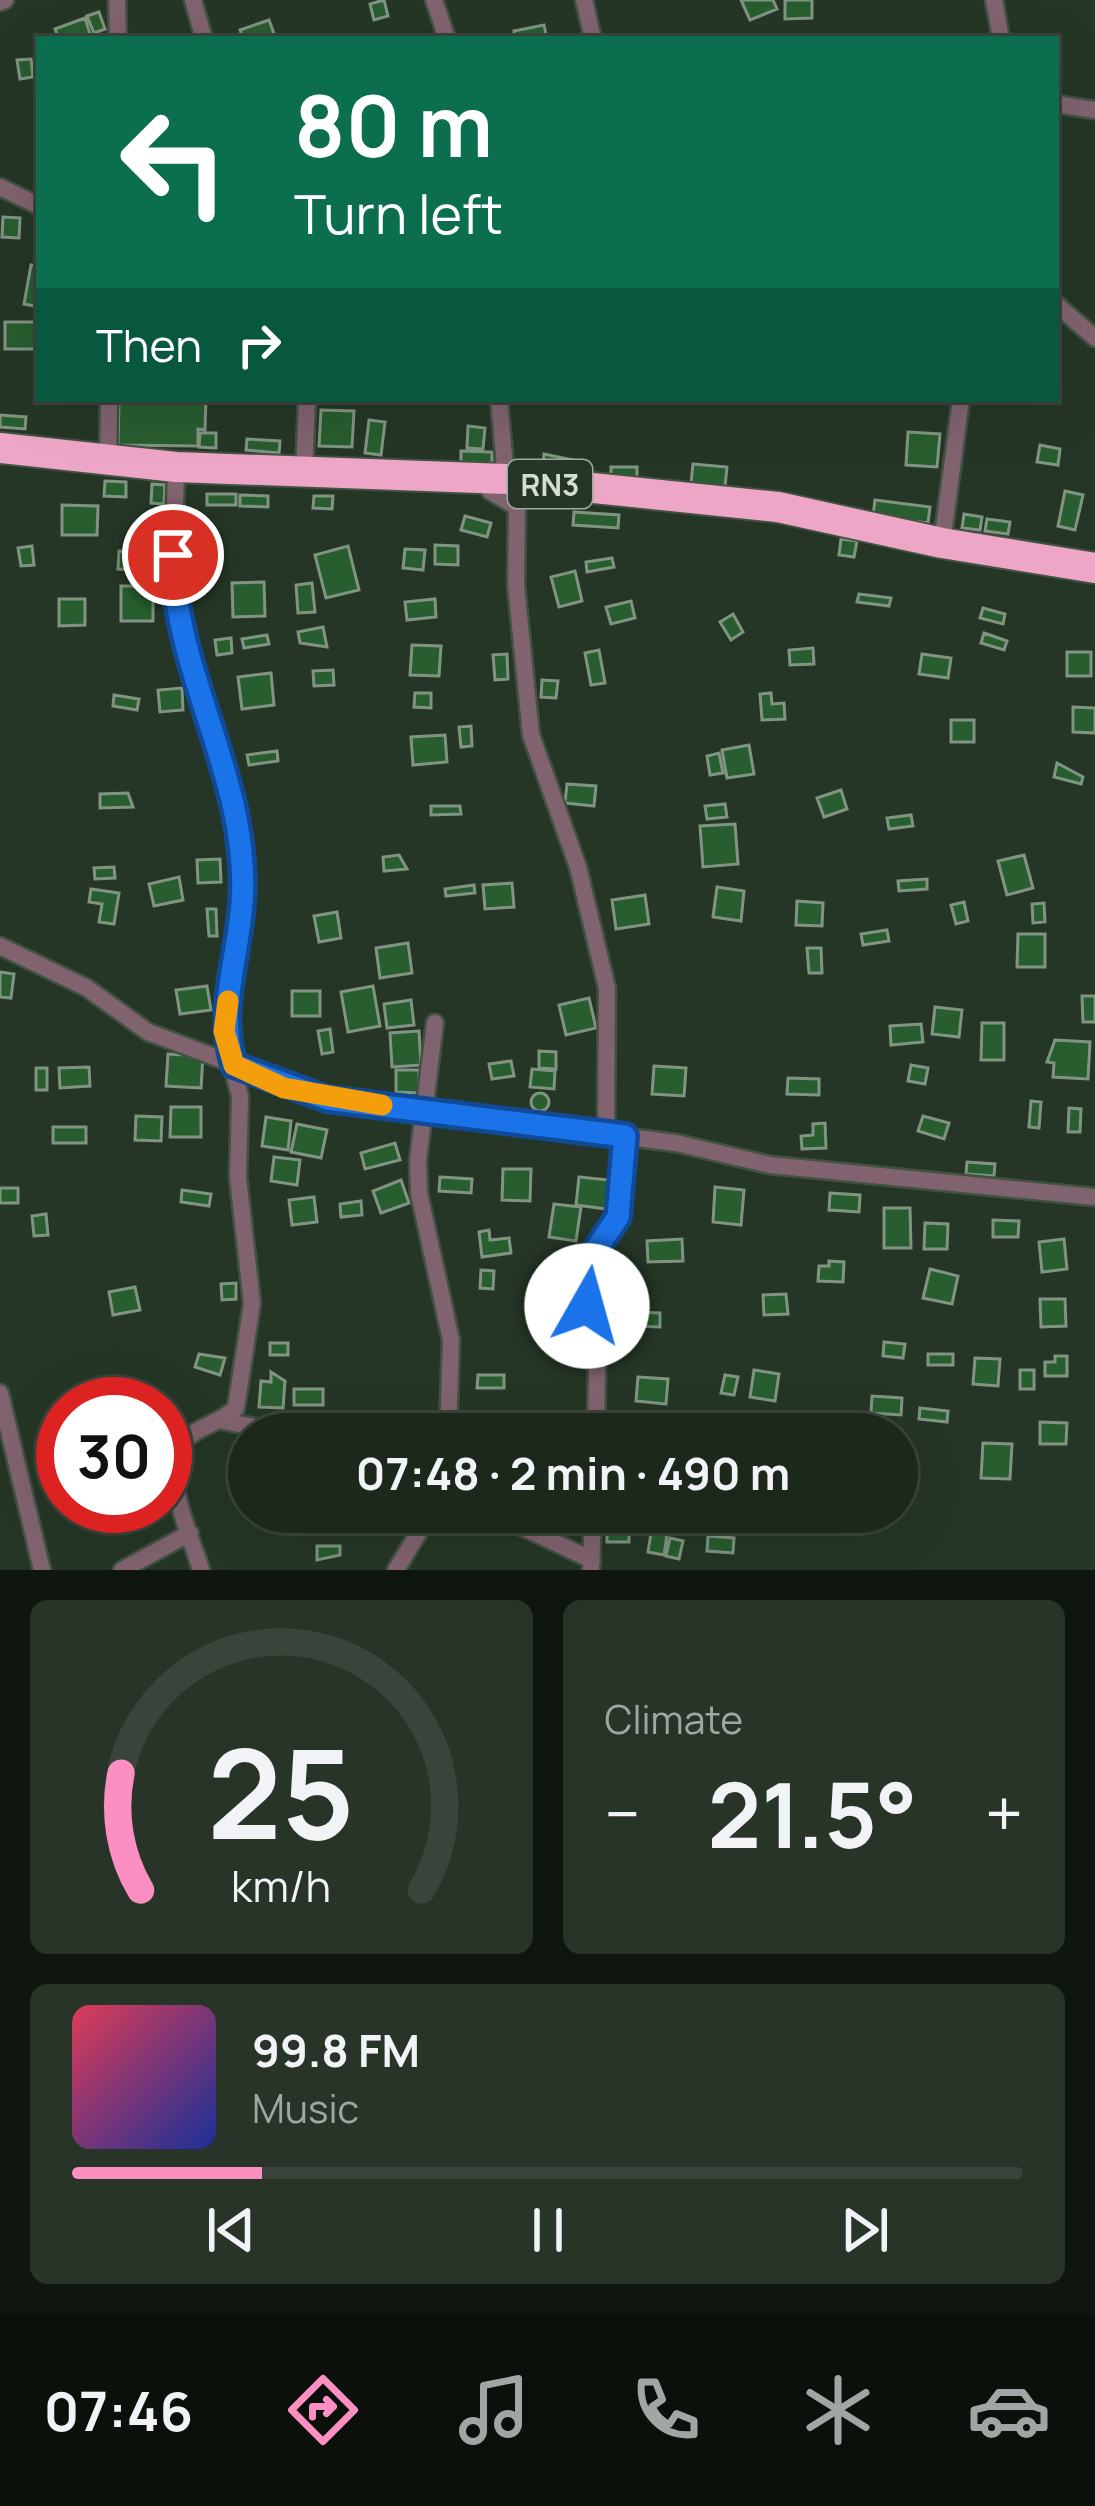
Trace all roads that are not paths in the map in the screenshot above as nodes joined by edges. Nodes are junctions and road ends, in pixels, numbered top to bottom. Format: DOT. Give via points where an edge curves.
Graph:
graph roads {
  1 [pos="117,0"];
  2 [pos="193,0"];
  3 [pos="434,0"];
  4 [pos="584,0"];
  5 [pos="994,0"];
  6 [pos="118,36"];
  7 [pos="202,36"];
  8 [pos="446,36"];
  9 [pos="591,36"];
  10 [pos="1000,36"];
  11 [pos="1059,104"];
  12 [pos="1095,110"];
  13 [pos="0,187"];
  14 [pos="36,205"];
  15 [pos="1059,307"];
  16 [pos="1095,338"];
  17 [pos="109,402"];
  18 [pos="308,402"];
  19 [pos="500,402"];
  20 [pos="962,402"];
  21 [pos="0,448"];
  22 [pos="108,462"];
  23 [pos="176,467"];
  24 [pos="304,474"];
  25 [pos="494,479"];
  26 [pos="942,543"];
  27 [pos="1095,568"];
  28 [pos="0,946"];
  29 [pos="435,1023"];
  30 [pos="234,1065"];
  31 [pos="423,1110"];
  32 [pos="616,1135"];
  33 [pos="1095,1197"];
  34 [pos="0,1394"];
  35 [pos="449,1413"];
  36 [pos="596,1413"];
  37 [pos="223,1421"];
  38 [pos="228,1422"];
  39 [pos="192,1435"];
  40 [pos="190,1533"];
  41 [pos="418,1533"];
  42 [pos="530,1533"];
  43 [pos="592,1533"];
  44 [pos="591,1565"];
  45 [pos="42,1570"];
  46 [pos="122,1570"];
  47 [pos="201,1570"];
  48 [pos="396,1570"];
  1 -- 6 [label="street"];
  2 -- 7 [label="street"];
  3 -- 8 [label="street"];
  4 -- 9 [label="street"];
  5 -- 10 [label="street"];
  11 -- 12 [label="street"];
  13 -- 14 [label="street"];
  15 -- 16 [label="street"];
  17 -- 22 [label="street"];
  18 -- 24 [label="street"];
  19 -- 25 [label="street"];
  20 -- 26 [label="street"];
  21 -- 22 [label="highway, RN3"];
  22 -- 23 [label="highway, RN3"];
  23 -- 24 [label="highway, RN3"];
  23 -- 30 [label="street" via="173,587 237,803 243,900 224,1031"];
  24 -- 25 [label="highway, RN3"];
  25 -- 26 [label="highway, RN3" via="778,507"];
  25 -- 32 [label="street" via="490,491 518,507 516,585 531,735 578,867 607,988"];
  26 -- 27 [label="highway, RN3"];
  28 -- 30 [label="street" via="87,988 148,1032"];
  29 -- 31 [label="street"];
  30 -- 31 [label="street" via="327,1099"];
  30 -- 37 [label="street" via="252,1303 241,1391"];
  31 -- 32 [label="street"];
  31 -- 35 [label="street" via="419,1193 451,1340"];
  32 -- 33 [label="street" via="770,1165"];
  32 -- 36 [label="street" via="618,1217 582,1278"];
  34 -- 45 [label="street"];
  37 -- 38 [label="street"];
  37 -- 39 [label="street"];
  40 -- 46 [label="street"];
  40 -- 47 [label="street"];
  41 -- 48 [label="street"];
  42 -- 44 [label="street"];
  43 -- 44 [label="street"];
}
